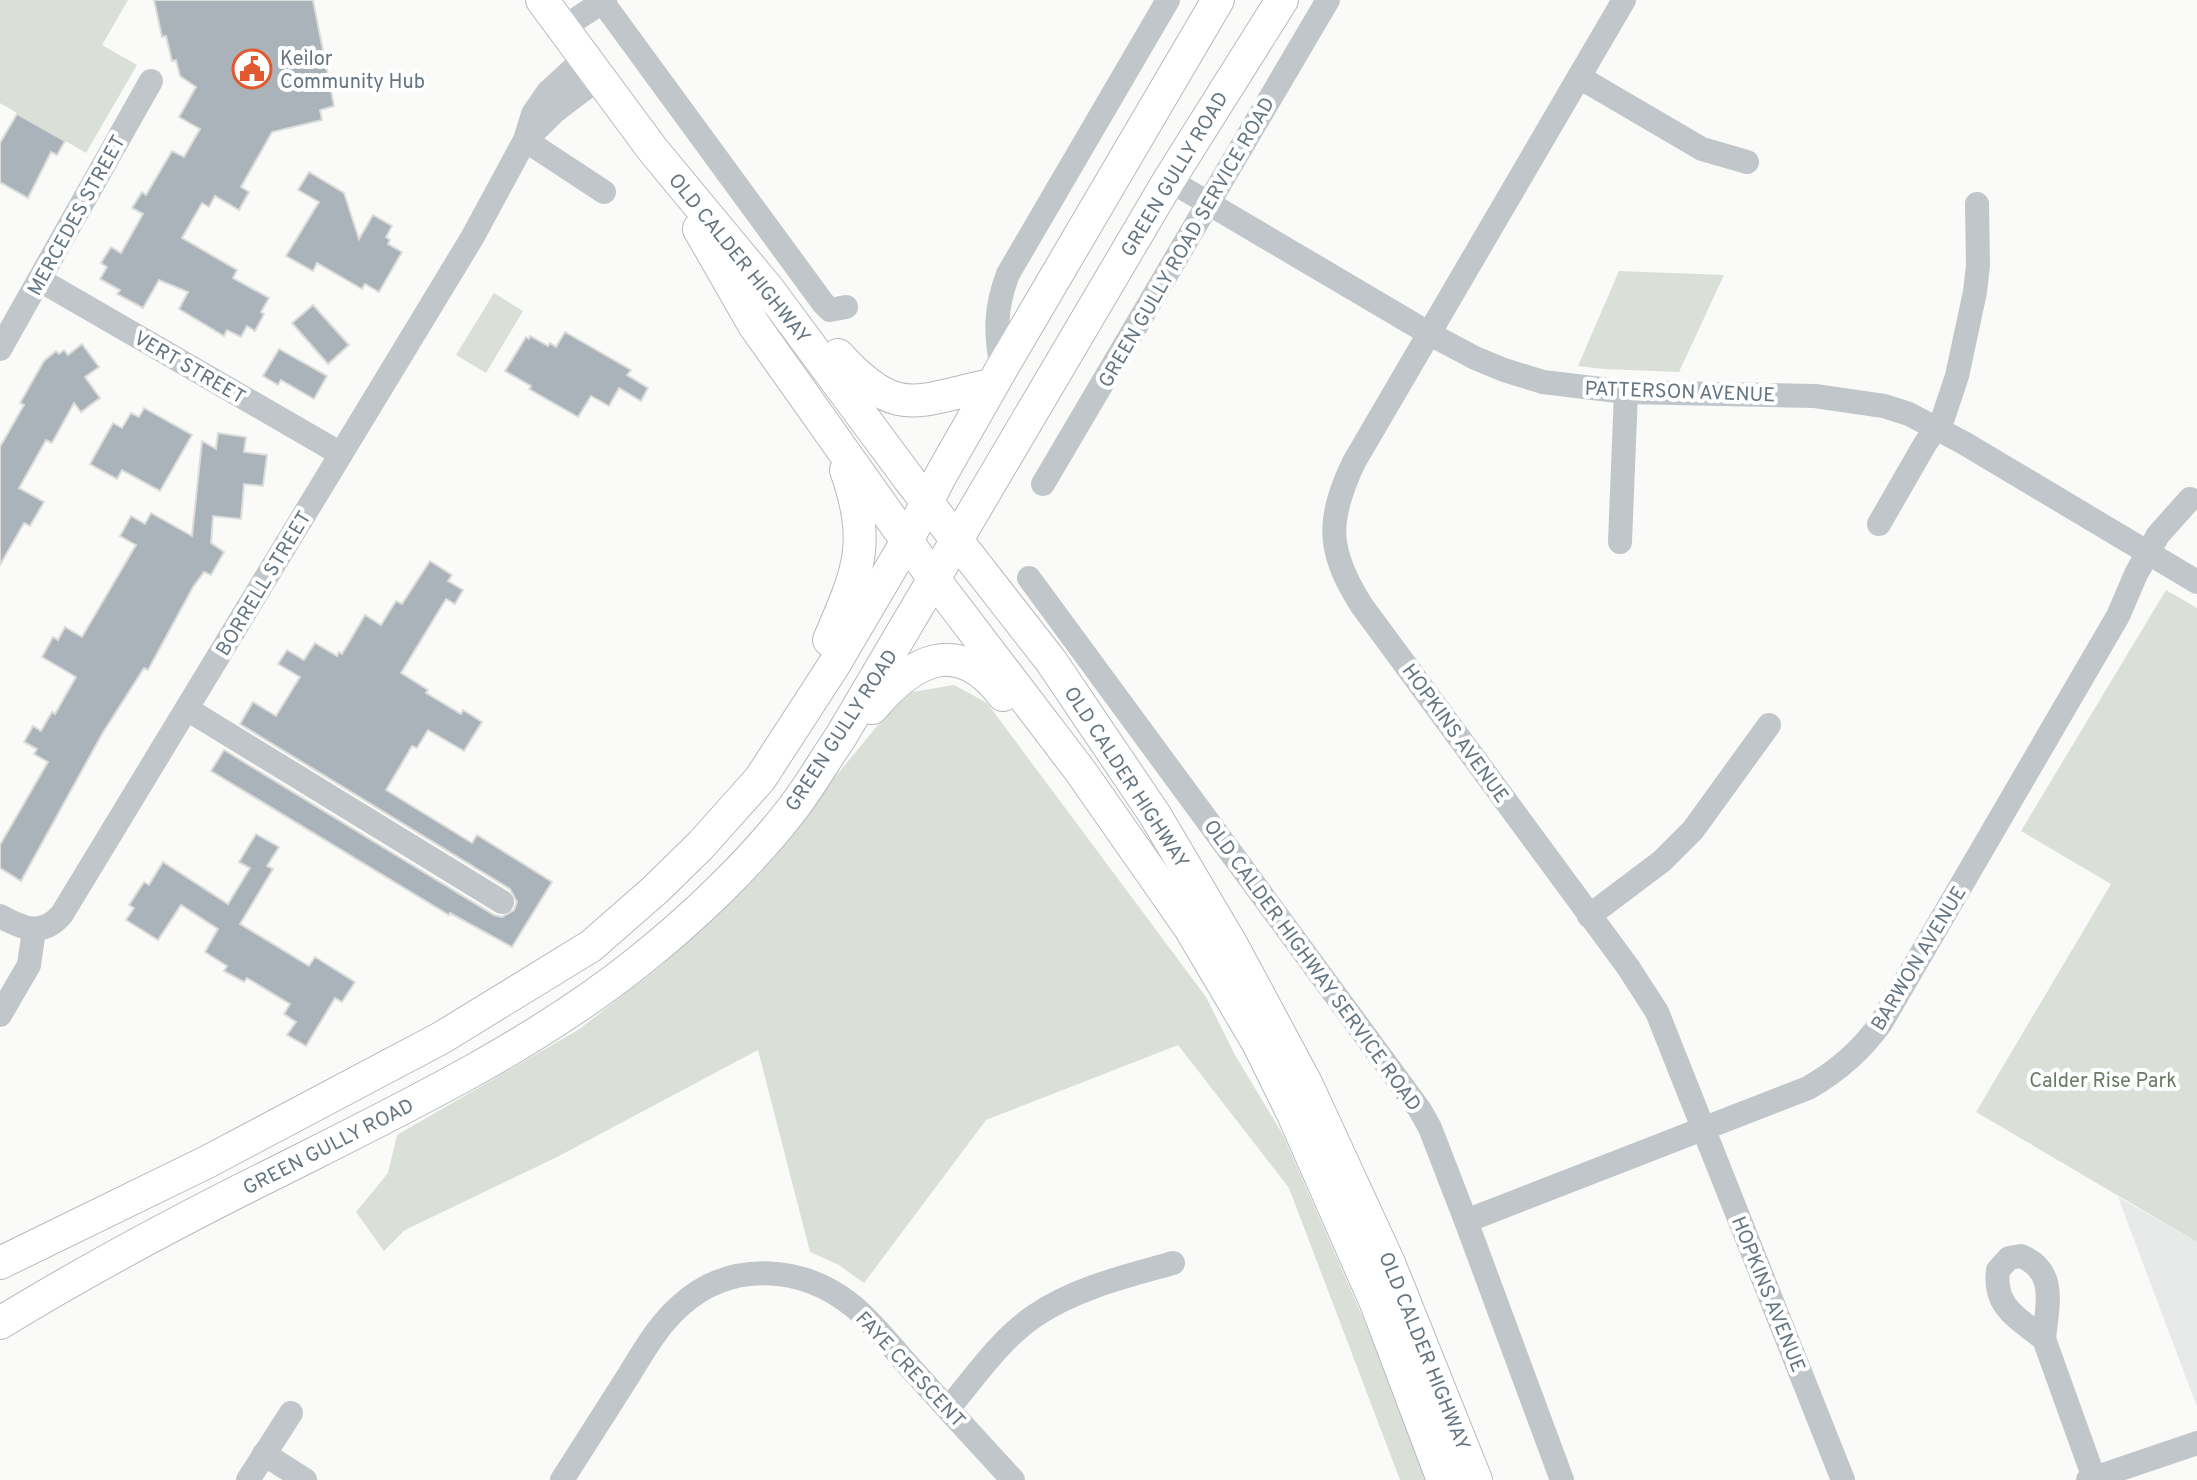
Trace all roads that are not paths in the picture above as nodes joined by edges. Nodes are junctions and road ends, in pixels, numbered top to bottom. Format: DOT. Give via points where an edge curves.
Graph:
graph roads {
  1 [pos="542,0"];
  2 [pos="603,0"];
  3 [pos="1168,0"];
  4 [pos="1218,0"];
  5 [pos="1282,0"];
  6 [pos="1328,0"];
  7 [pos="1624,0"];
  8 [pos="563,28"];
  9 [pos="592,68"];
  10 [pos="1579,77"];
  11 [pos="151,81"];
  12 [pos="525,140"];
  13 [pos="653,150"];
  14 [pos="1747,162"];
  15 [pos="1169,180"];
  16 [pos="604,192"];
  17 [pos="1208,203"];
  18 [pos="1977,204"];
  19 [pos="40,280"];
  20 [pos="769,290"];
  21 [pos="846,307"];
  22 [pos="1430,334"];
  23 [pos="0,349"];
  24 [pos="997,376"];
  25 [pos="1626,392"];
  26 [pos="1937,428"];
  27 [pos="834,439"];
  28 [pos="341,454"];
  29 [pos="1043,484"];
  30 [pos="2194,492"];
  31 [pos="928,501"];
  32 [pos="1879,524"];
  33 [pos="907,541"];
  34 [pos="957,541"];
  35 [pos="1620,542"];
  36 [pos="2155,557"];
  37 [pos="1029,578"];
  38 [pos="934,579"];
  39 [pos="2197,582"];
  40 [pos="187,709"];
  41 [pos="1769,725"];
  42 [pos="787,739"];
  43 [pos="815,775"];
  44 [pos="502,902"];
  45 [pos="0,916"];
  46 [pos="1589,916"];
  47 [pos="1190,928"];
  48 [pos="34,930"];
  49 [pos="0,1015"];
  50 [pos="1703,1129"];
  51 [pos="1466,1221"];
  52 [pos="0,1263"];
  53 [pos="1173,1263"];
  54 [pos="0,1323"];
  55 [pos="2044,1339"];
  56 [pos="948,1409"];
  57 [pos="291,1413"];
  58 [pos="2197,1443"];
  59 [pos="264,1454"];
  60 [pos="2091,1479"];
  61 [pos="248,1480"];
  62 [pos="305,1480"];
  63 [pos="562,1480"];
  64 [pos="1013,1480"];
  65 [pos="1443,1480"];
  66 [pos="1476,1480"];
  67 [pos="1562,1480"];
  68 [pos="1843,1480"];
  1 -- 8 [label="main road, OLD CALDER HIGHWAY"];
  2 -- 8 [label="street"];
  2 -- 21 [label="street" via="823,303 830,310"];
  3 -- 24 [label="street" via="1015,259 1002,290 995,331"];
  4 -- 24 [label="main road, GREEN GULLY ROAD"];
  5 -- 15 [label="main road, GREEN GULLY ROAD"];
  6 -- 17 [label="street, GREEN GULLY ROAD SERVICE ROAD"];
  7 -- 10 [label="street, HOPKINS AVENUE"];
  8 -- 9 [label="main road, OLD CALDER HIGHWAY"];
  9 -- 12 [label="street, BORRELL STREET"];
  9 -- 13 [label="main road, OLD CALDER HIGHWAY"];
  10 -- 14 [label="street" via="1702,149"];
  10 -- 22 [label="street, HOPKINS AVENUE"];
  11 -- 19 [label="street, MERCEDES STREET"];
  12 -- 16 [label="street"];
  12 -- 28 [label="street, BORRELL STREET"];
  13 -- 20 [label="main road, OLD CALDER HIGHWAY"];
  13 -- 27 [label="main road, OLD CALDER HIGHWAY" via="754,325"];
  15 -- 17 [label="street, PATTERSON AVENUE"];
  15 -- 34 [label="main road, GREEN GULLY ROAD"];
  17 -- 22 [label="street, PATTERSON AVENUE"];
  17 -- 29 [label="street, GREEN GULLY ROAD SERVICE ROAD"];
  18 -- 26 [label="street" via="1973,305 1957,376"];
  19 -- 23 [label="street, MERCEDES STREET"];
  19 -- 28 [label="street, VERT STREET"];
  20 -- 24 [label="main road" via="861,380 887,396 905,402 928,400"];
  20 -- 31 [label="main road, OLD CALDER HIGHWAY"];
  22 -- 25 [label="street, PATTERSON AVENUE" via="1475,358 1543,382"];
  22 -- 46 [label="street, HOPKINS AVENUE" via="1343,486 1334,522 1337,559 1362,606"];
  24 -- 31 [label="main road, GREEN GULLY ROAD"];
  25 -- 26 [label="street, PATTERSON AVENUE" via="1854,400"];
  25 -- 35 [label="street"];
  26 -- 32 [label="street"];
  26 -- 36 [label="street, PATTERSON AVENUE"];
  27 -- 33 [label="main road, OLD CALDER HIGHWAY"];
  27 -- 42 [label="main road" via="856,501 859,560"];
  28 -- 40 [label="street, BORRELL STREET"];
  30 -- 36 [label="street, BARWON AVENUE" via="2158,535"];
  31 -- 33 [label="main road, GREEN GULLY ROAD"];
  31 -- 34 [label="main road, OLD CALDER HIGHWAY"];
  33 -- 38 [label="main road, OLD CALDER HIGHWAY"];
  33 -- 42 [label="main road, GREEN GULLY ROAD"];
  34 -- 38 [label="main road, GREEN GULLY ROAD"];
  34 -- 66 [label="main road, OLD CALDER HIGHWAY" via="1111,748 1241,960 1384,1250"];
  36 -- 39 [label="street, PATTERSON AVENUE"];
  36 -- 50 [label="street, BARWON AVENUE" via="1862,1048 1808,1088"];
  37 -- 51 [label="street, OLD CALDER HIGHWAY SERVICE ROAD" via="1420,1110"];
  38 -- 43 [label="main road, GREEN GULLY ROAD"];
  38 -- 47 [label="main road, OLD CALDER HIGHWAY" via="1081,772"];
  40 -- 44 [label="street"];
  40 -- 48 [label="street, BORRELL STREET" via="62,914"];
  41 -- 46 [label="street" via="1686,838"];
  42 -- 52 [label="main road, GREEN GULLY ROAD" via="760,779 700,846 591,946 441,1038 207,1162"];
  43 -- 47 [label="main road" via="910,671 943,659 971,665 995,685 1074,790"];
  43 -- 54 [label="main road, GREEN GULLY ROAD" via="749,858 638,962 585,1001 409,1106 84,1271"];
  45 -- 48 [label="street"];
  46 -- 50 [label="street, HOPKINS AVENUE" via="1657,1012"];
  47 -- 65 [label="main road, OLD CALDER HIGHWAY" via="1293,1114 1376,1303"];
  48 -- 49 [label="street" via="29,965"];
  50 -- 51 [label="street, BARWON AVENUE"];
  50 -- 68 [label="street, HOPKINS AVENUE"];
  51 -- 67 [label="street, OLD CALDER HIGHWAY SERVICE ROAD"];
  53 -- 56 [label="street" via="1095,1287 1036,1315 995,1352"];
  55 -- 60 [label="street"];
  56 -- 63 [label="street, FAYE CRESCENT" via="855,1308 830,1290 795,1275 743,1274 700,1290 659,1328"];
  56 -- 64 [label="street, FAYE CRESCENT"];
  57 -- 59 [label="street"];
  58 -- 60 [label="street"];
  59 -- 61 [label="street"];
  59 -- 62 [label="street"];
}
